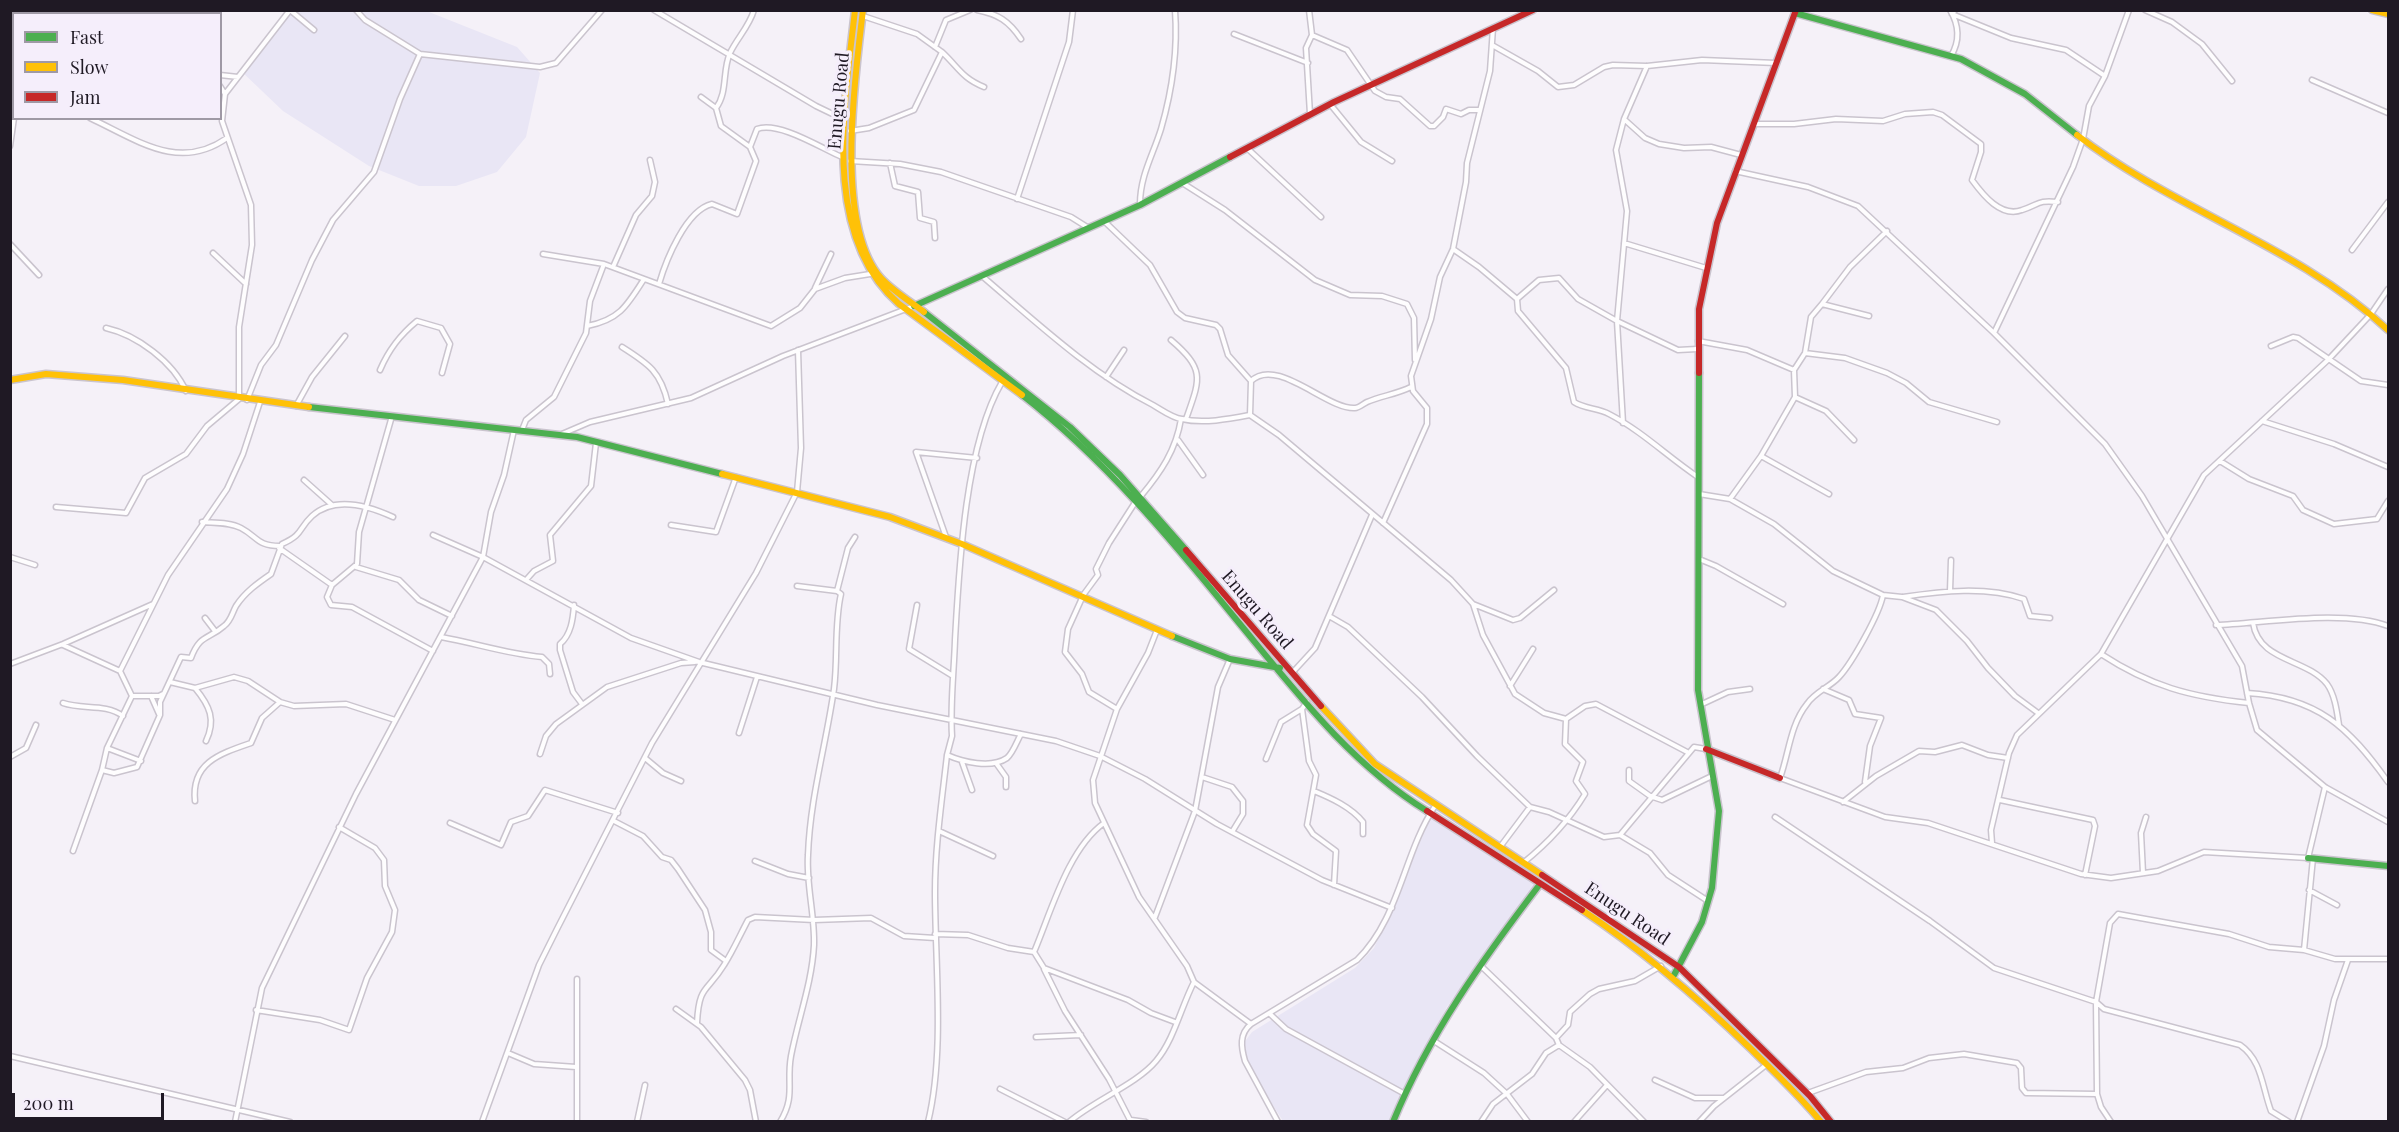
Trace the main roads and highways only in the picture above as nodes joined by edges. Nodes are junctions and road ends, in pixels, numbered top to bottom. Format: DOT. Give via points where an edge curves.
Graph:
graph roads {
  1 [pos="855,10"];
  2 [pos="1533,10"];
  3 [pos="2372,10"];
  4 [pos="1795,12"];
  5 [pos="863,13"];
  6 [pos="2388,14"];
  7 [pos="914,306"];
  8 [pos="2388,330"];
  9 [pos="10,380"];
  10 [pos="1139,498"];
  11 [pos="1282,667"];
  12 [pos="1706,749"];
  13 [pos="1780,778"];
  14 [pos="2311,858"];
  15 [pos="2388,866"];
  16 [pos="1540,884"];
  17 [pos="1678,967"];
  18 [pos="1674,975"];
  19 [pos="1393,1122"];
  20 [pos="1821,1122"];
  21 [pos="1832,1122"];
  1 -- 10 [label="main road" via="842,157 850,214 871,274 906,309 1065,430"];
  2 -- 7 [label="main road" via="1330,104 1184,184"];
  3 -- 6 [label="main road"];
  4 -- 8 [label="main road" via="1951,56 2025,94 2128,169 2314,274"];
  4 -- 12 [label="main road" via="1717,223 1699,309 1700,705"];
  5 -- 7 [label="main road, Enugu Road" via="849,131 856,212 873,265 882,279"];
  7 -- 10 [label="main road, Enugu Road" via="1070,427"];
  9 -- 11 [label="main road" via="46,374 123,380 260,402 522,429 596,441 890,517 1230,659"];
  10 -- 11 [label="main road, Enugu Road"];
  11 -- 16 [label="main road" via="1307,701 1370,770"];
  11 -- 17 [label="main road, Enugu Road" via="1292,673 1375,764"];
  12 -- 13 [label="main road"];
  12 -- 17 [label="main road" via="1719,811 1708,901 1702,922"];
  14 -- 15 [label="main road"];
  16 -- 18 [label="main road"];
  16 -- 19 [label="main road" via="1479,964"];
  17 -- 18 [label="main road"];
  17 -- 21 [label="main road, Enugu Road" via="1808,1093"];
  18 -- 20 [label="main road"];
}
